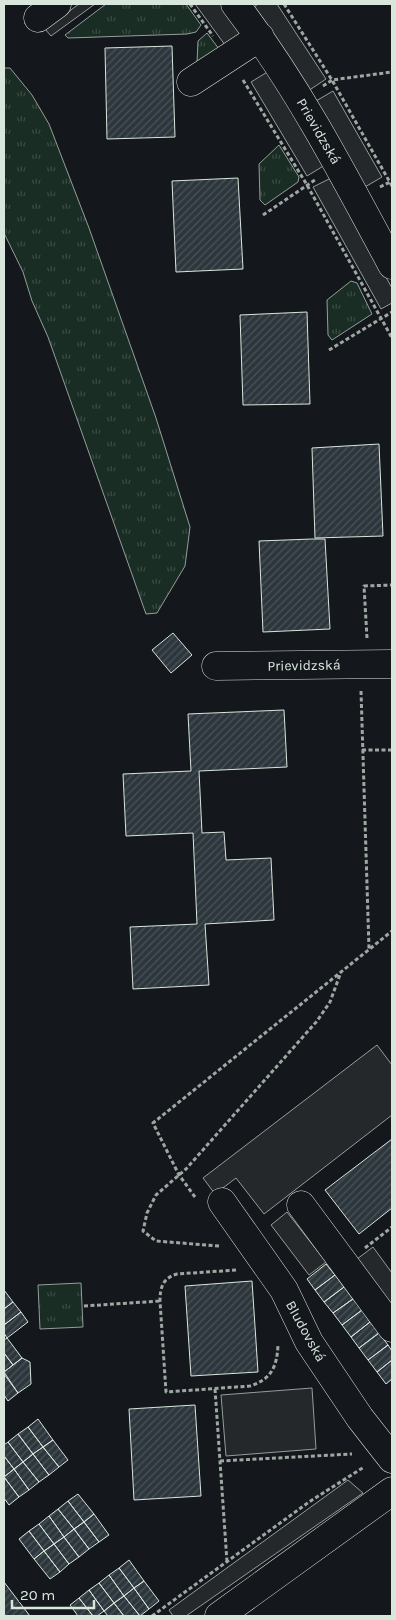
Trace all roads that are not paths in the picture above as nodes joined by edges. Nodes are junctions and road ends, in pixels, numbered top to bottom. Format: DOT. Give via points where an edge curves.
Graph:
graph roads {
  1 [pos="235,4"];
  2 [pos="260,37"];
  3 [pos="191,82"];
  4 [pos="392,265"];
  5 [pos="381,664"];
  6 [pos="216,666"];
  7 [pos="212,1203"];
  8 [pos="301,1205"];
  9 [pos="392,1328"];
  10 [pos="390,1456"];
  11 [pos="392,1491"];
  12 [pos="219,1616"];
  1 -- 2 [label="street, Prievidzská"];
  2 -- 3 [label="street"];
  2 -- 4 [label="street, Prievidzská" via="301,100"];
  5 -- 6 [label="street, Prievidzská"];
  7 -- 10 [label="street, Bludovská" via="284,1290 309,1342"];
  8 -- 9 [label="street"];
  11 -- 12 [label="street"];
}
